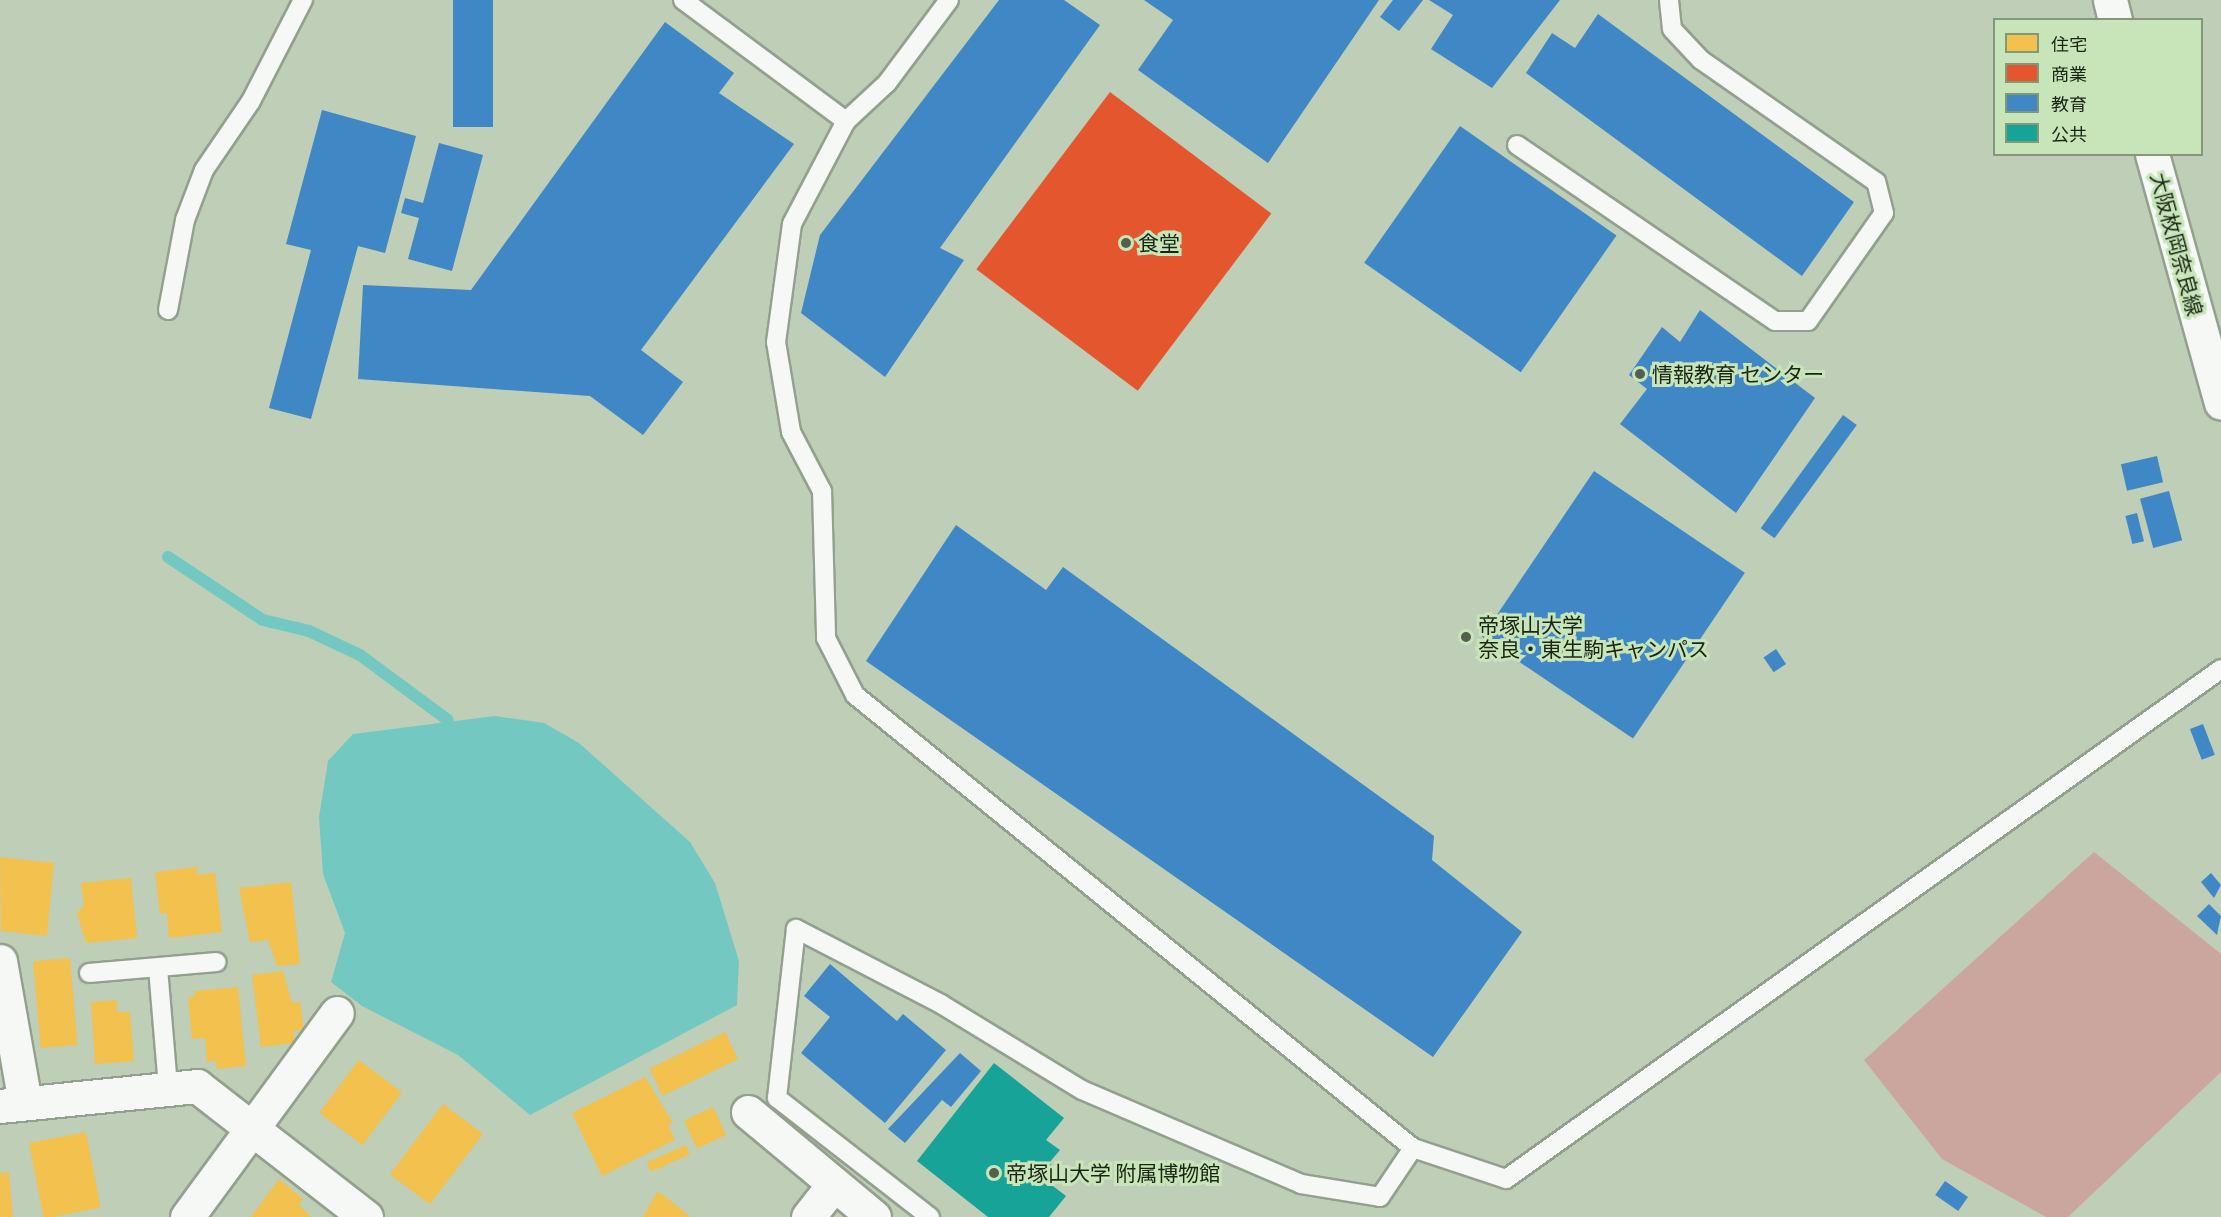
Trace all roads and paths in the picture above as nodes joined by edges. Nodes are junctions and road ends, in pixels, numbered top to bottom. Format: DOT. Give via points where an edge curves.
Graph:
graph roads {
  1 [pos="303,0"];
  2 [pos="683,0"];
  3 [pos="949,0"];
  4 [pos="1669,0"];
  5 [pos="2110,0"];
  6 [pos="2114,18"];
  7 [pos="846,121"];
  8 [pos="1516,145"];
  9 [pos="2153,156"];
  10 [pos="168,310"];
  11 [pos="2221,404"];
  12 [pos="2221,669"];
  13 [pos="0,961"];
  14 [pos="217,962"];
  15 [pos="158,968"];
  16 [pos="89,973"];
  17 [pos="337,1013"];
  18 [pos="168,1088"];
  19 [pos="13,1104"];
  20 [pos="748,1112"];
  21 [pos="255,1131"];
  22 [pos="1413,1148"];
  23 [pos="834,1184"];
  24 [pos="188,1217"];
  25 [pos="366,1217"];
  26 [pos="808,1217"];
  27 [pos="874,1217"];
  28 [pos="930,1217"];
  1 -- 10 [label="lane" via="250,101 204,170 185,220"];
  2 -- 7 [label="lane"];
  3 -- 7 [label="lane" via="887,83"];
  4 -- 8 [label="lane" via="1672,29 1701,60 1876,182 1884,213 1808,321 1775,321"];
  5 -- 6 [label="street"];
  7 -- 22 [label="lane" via="792,224 776,342 791,432 822,491 826,638 855,695"];
  9 -- 11 [label="street, 大阪枚岡奈良線"];
  12 -- 22 [label="lane" via="1506,1179"];
  13 -- 19 [label="street"];
  14 -- 15 [label="lane"];
  15 -- 16 [label="lane"];
  15 -- 18 [label="lane"];
  17 -- 21 [label="street"];
  18 -- 19 [label="street"];
  18 -- 21 [label="street" via="197,1086"];
  20 -- 23 [label="street"];
  21 -- 24 [label="street"];
  21 -- 25 [label="street"];
  22 -- 28 [label="lane" via="1380,1197 1301,1184 1082,1090 941,1004 796,929 777,1098"];
  23 -- 26 [label="street"];
  23 -- 27 [label="street"];
}
